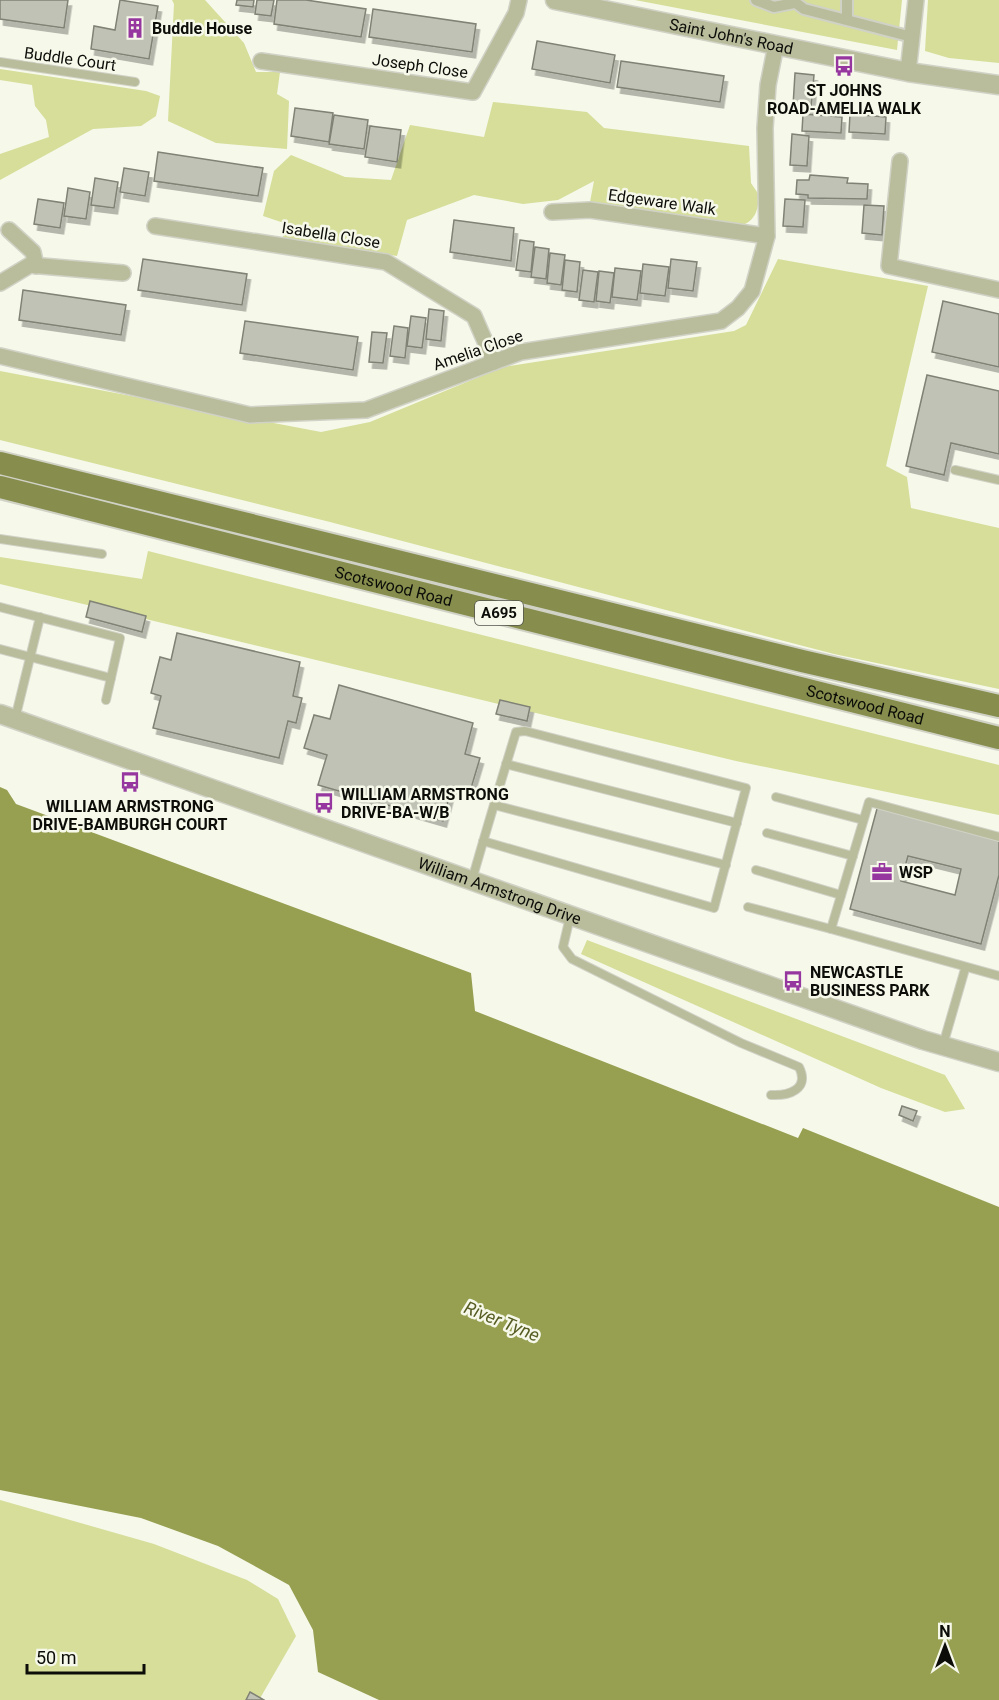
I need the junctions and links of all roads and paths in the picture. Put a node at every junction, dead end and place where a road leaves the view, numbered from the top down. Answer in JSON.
{"nodes":[{"id":1,"x":519,"y":0,"type":"edge"},
{"id":2,"x":555,"y":0,"type":"edge"},
{"id":3,"x":756,"y":0,"type":"edge"},
{"id":4,"x":847,"y":0,"type":"edge"},
{"id":5,"x":916,"y":0,"type":"edge"},
{"id":6,"x":793,"y":2,"type":"edge"},
{"id":7,"x":847,"y":19,"type":"junction"},
{"id":8,"x":912,"y":37,"type":"junction"},
{"id":9,"x":776,"y":45,"type":"junction"},
{"id":10,"x":261,"y":61,"type":"dead end"},
{"id":11,"x":0,"y":62,"type":"edge"},
{"id":12,"x":908,"y":72,"type":"junction"},
{"id":13,"x":135,"y":82,"type":"dead end"},
{"id":14,"x":999,"y":85,"type":"edge"},
{"id":15,"x":900,"y":161,"type":"dead end"},
{"id":16,"x":552,"y":212,"type":"dead end"},
{"id":17,"x":155,"y":226,"type":"dead end"},
{"id":18,"x":9,"y":230,"type":"dead end"},
{"id":19,"x":767,"y":236,"type":"junction"},
{"id":20,"x":36,"y":266,"type":"junction"},
{"id":21,"x":123,"y":273,"type":"dead end"},
{"id":22,"x":0,"y":283,"type":"edge"},
{"id":23,"x":999,"y":290,"type":"edge"},
{"id":24,"x":0,"y":356,"type":"edge"},
{"id":25,"x":495,"y":362,"type":"junction"},
{"id":26,"x":0,"y":463,"type":"edge"},
{"id":27,"x":955,"y":470,"type":"dead end"},
{"id":28,"x":999,"y":480,"type":"edge"},
{"id":29,"x":0,"y":487,"type":"edge"},
{"id":30,"x":0,"y":538,"type":"edge"},
{"id":31,"x":102,"y":554,"type":"dead end"},
{"id":32,"x":0,"y":607,"type":"edge"},
{"id":33,"x":40,"y":617,"type":"junction"},
{"id":34,"x":0,"y":649,"type":"edge"},
{"id":35,"x":30,"y":658,"type":"junction"},
{"id":36,"x":111,"y":678,"type":"junction"},
{"id":37,"x":106,"y":700,"type":"dead end"},
{"id":38,"x":999,"y":706,"type":"edge"},
{"id":39,"x":7,"y":717,"type":"edge"},
{"id":40,"x":999,"y":738,"type":"edge"},
{"id":41,"x":506,"y":764,"type":"junction"},
{"id":42,"x":776,"y":797,"type":"dead end"},
{"id":43,"x":494,"y":805,"type":"junction"},
{"id":44,"x":863,"y":820,"type":"junction"},
{"id":45,"x":737,"y":824,"type":"junction"},
{"id":46,"x":767,"y":833,"type":"dead end"},
{"id":47,"x":999,"y":837,"type":"edge"},
{"id":48,"x":483,"y":841,"type":"junction"},
{"id":49,"x":853,"y":856,"type":"junction"},
{"id":50,"x":726,"y":865,"type":"junction"},
{"id":51,"x":756,"y":870,"type":"dead end"},
{"id":52,"x":472,"y":880,"type":"junction"},
{"id":53,"x":841,"y":895,"type":"junction"},
{"id":54,"x":748,"y":907,"type":"dead end"},
{"id":55,"x":570,"y":917,"type":"junction"},
{"id":56,"x":831,"y":929,"type":"junction"},
{"id":57,"x":965,"y":969,"type":"junction"},
{"id":58,"x":999,"y":976,"type":"edge"},
{"id":59,"x":942,"y":1046,"type":"junction"},
{"id":60,"x":999,"y":1062,"type":"edge"},
{"id":61,"x":771,"y":1095,"type":"dead end"}],
"edges":[{"from":1,"to":10,"type":"street","name":"Joseph Close"},
{"from":2,"to":9,"type":"street","name":"Saint John's Road"},
{"from":3,"to":6,"type":"street"},
{"from":4,"to":7,"type":"street"},
{"from":5,"to":8,"type":"street"},
{"from":6,"to":7,"type":"street"},
{"from":7,"to":8,"type":"street"},
{"from":8,"to":12,"type":"street"},
{"from":9,"to":12,"type":"street","name":"Saint John's Road"},
{"from":9,"to":19,"type":"street","name":"Amelia Close"},
{"from":11,"to":13,"type":"lane","name":"Buddle Court"},
{"from":12,"to":14,"type":"street","name":"Saint John's Road"},
{"from":15,"to":23,"type":"street"},
{"from":16,"to":19,"type":"street","name":"Edgeware Walk"},
{"from":17,"to":25,"type":"street","name":"Isabella Close"},
{"from":18,"to":20,"type":"street"},
{"from":19,"to":25,"type":"street","name":"Amelia Close"},
{"from":20,"to":21,"type":"street"},
{"from":20,"to":22,"type":"street"},
{"from":24,"to":25,"type":"street","name":"Amelia Close"},
{"from":26,"to":38,"type":"main road","name":"Scotswood Road","number":"A695"},
{"from":27,"to":28,"type":"lane"},
{"from":29,"to":40,"type":"main road","name":"Scotswood Road","number":"A695"},
{"from":30,"to":31,"type":"lane"},
{"from":32,"to":33,"type":"lane"},
{"from":33,"to":35,"type":"lane"},
{"from":33,"to":36,"type":"lane"},
{"from":34,"to":35,"type":"lane"},
{"from":35,"to":36,"type":"lane"},
{"from":35,"to":39,"type":"lane"},
{"from":36,"to":37,"type":"lane"},
{"from":39,"to":52,"type":"street","name":"William Armstrong Drive"},
{"from":41,"to":43,"type":"lane"},
{"from":41,"to":45,"type":"lane"},
{"from":41,"to":45,"type":"lane"},
{"from":42,"to":44,"type":"lane"},
{"from":43,"to":48,"type":"lane"},
{"from":43,"to":50,"type":"lane"},
{"from":44,"to":47,"type":"lane"},
{"from":44,"to":49,"type":"lane"},
{"from":45,"to":50,"type":"lane"},
{"from":46,"to":49,"type":"lane"},
{"from":48,"to":50,"type":"lane"},
{"from":48,"to":52,"type":"lane"},
{"from":49,"to":53,"type":"lane"},
{"from":51,"to":53,"type":"lane"},
{"from":52,"to":55,"type":"street","name":"William Armstrong Drive"},
{"from":53,"to":56,"type":"lane"},
{"from":54,"to":56,"type":"lane"},
{"from":55,"to":59,"type":"street","name":"William Armstrong Drive"},
{"from":55,"to":61,"type":"lane"},
{"from":56,"to":57,"type":"lane"},
{"from":57,"to":58,"type":"lane"},
{"from":57,"to":59,"type":"lane"},
{"from":59,"to":60,"type":"street","name":"William Armstrong Drive"}]}
